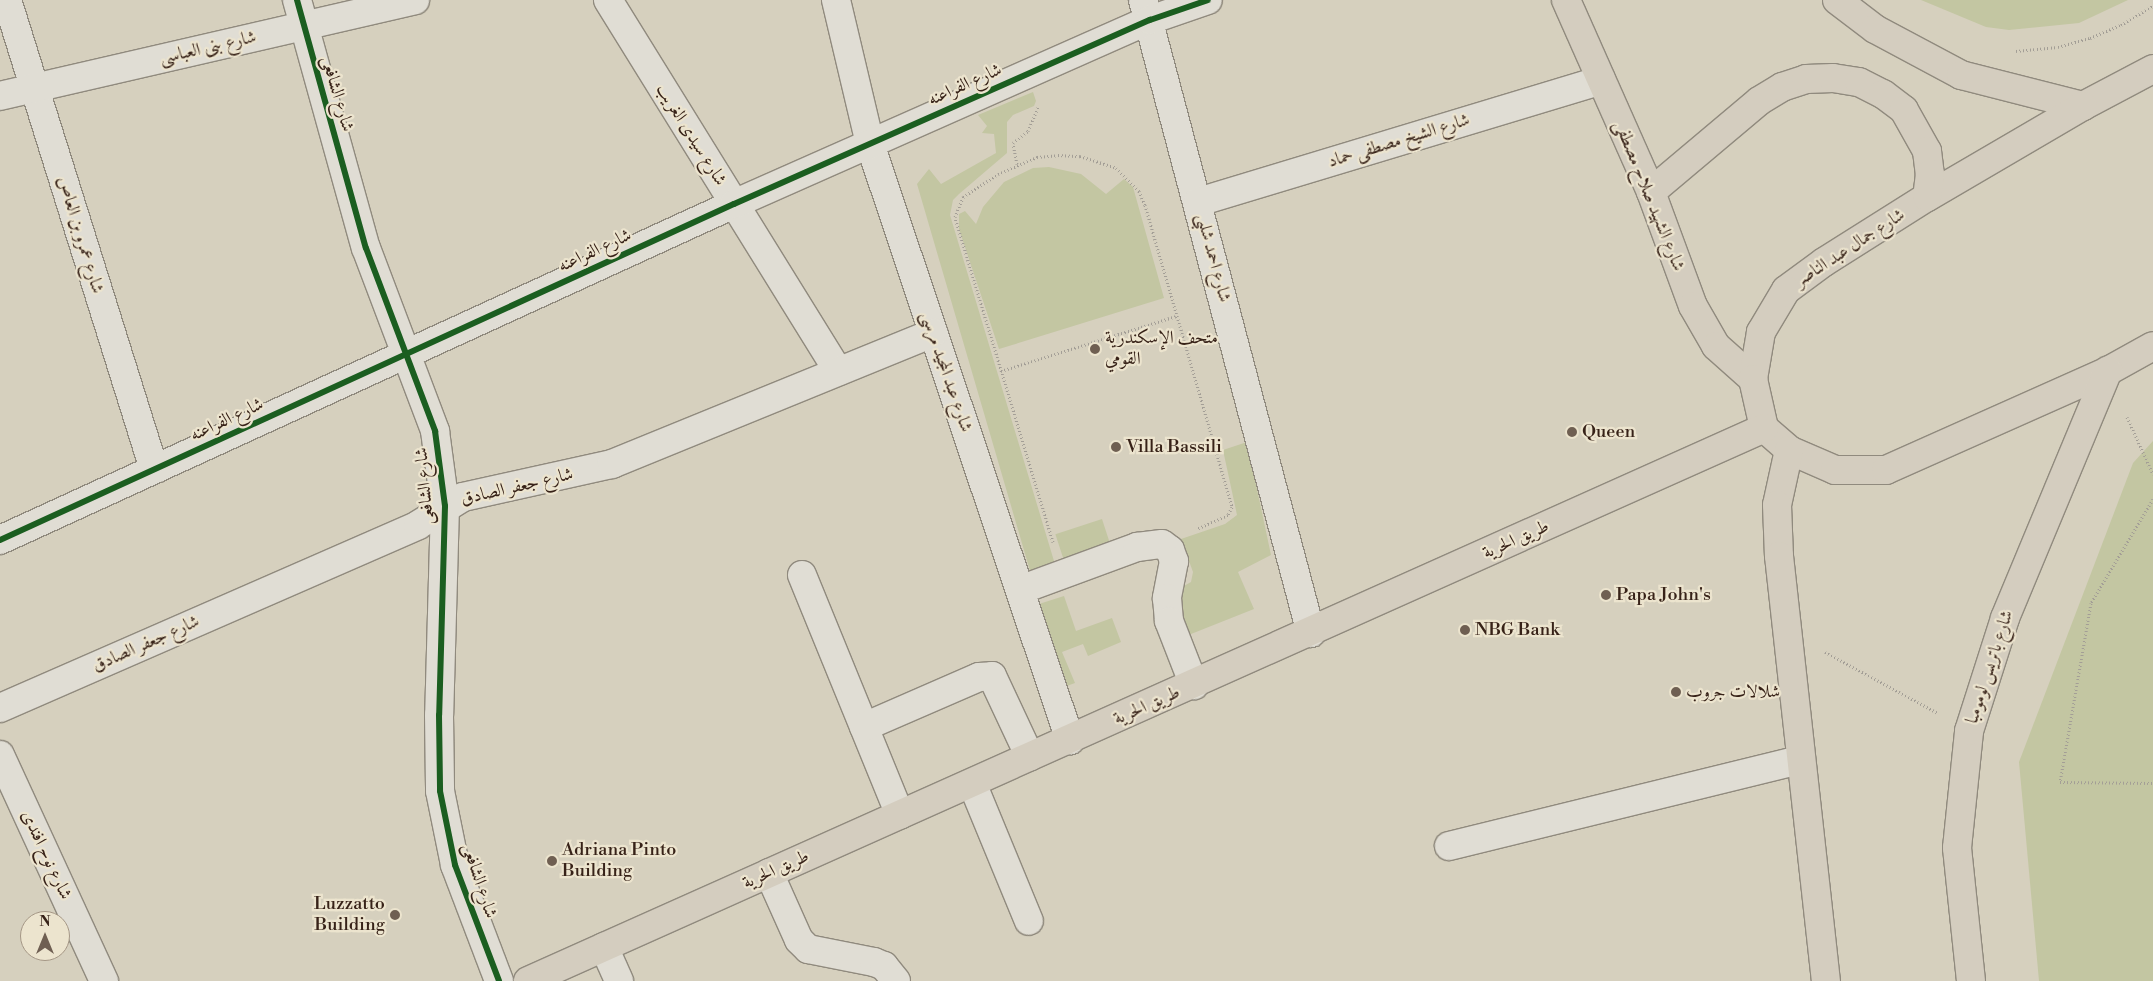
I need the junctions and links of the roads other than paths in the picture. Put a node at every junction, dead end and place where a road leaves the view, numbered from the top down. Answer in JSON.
{"nodes":[{"id":1,"x":7,"y":0,"type":"edge"},
{"id":2,"x":296,"y":0,"type":"edge"},
{"id":3,"x":415,"y":0,"type":"edge"},
{"id":4,"x":608,"y":0,"type":"edge"},
{"id":5,"x":836,"y":0,"type":"edge"},
{"id":6,"x":1208,"y":0,"type":"edge"},
{"id":7,"x":1566,"y":0,"type":"edge"},
{"id":8,"x":1837,"y":0,"type":"edge"},
{"id":9,"x":1147,"y":10,"type":"edge"},
{"id":10,"x":302,"y":26,"type":"junction"},
{"id":11,"x":2153,"y":69,"type":"edge"},
{"id":12,"x":1601,"y":80,"type":"junction"},
{"id":13,"x":34,"y":88,"type":"junction"},
{"id":14,"x":0,"y":96,"type":"edge"},
{"id":15,"x":2083,"y":106,"type":"junction"},
{"id":16,"x":870,"y":144,"type":"junction"},
{"id":17,"x":1650,"y":192,"type":"junction"},
{"id":18,"x":1927,"y":197,"type":"junction"},
{"id":19,"x":1198,"y":202,"type":"junction"},
{"id":20,"x":734,"y":204,"type":"junction"},
{"id":21,"x":933,"y":333,"type":"junction"},
{"id":22,"x":2153,"y":346,"type":"edge"},
{"id":23,"x":408,"y":354,"type":"junction"},
{"id":24,"x":838,"y":371,"type":"junction"},
{"id":25,"x":2108,"y":371,"type":"junction"},
{"id":26,"x":1753,"y":379,"type":"junction"},
{"id":27,"x":1764,"y":428,"type":"junction"},
{"id":28,"x":1788,"y":450,"type":"junction"},
{"id":29,"x":154,"y":470,"type":"junction"},
{"id":30,"x":446,"y":506,"type":"junction"},
{"id":31,"x":0,"y":540,"type":"edge"},
{"id":32,"x":802,"y":575,"type":"dead end"},
{"id":33,"x":1020,"y":590,"type":"junction"},
{"id":34,"x":1311,"y":633,"type":"junction"},
{"id":35,"x":1194,"y":684,"type":"junction"},
{"id":36,"x":0,"y":708,"type":"edge"},
{"id":37,"x":864,"y":727,"type":"junction"},
{"id":38,"x":1070,"y":740,"type":"junction"},
{"id":39,"x":0,"y":755,"type":"edge"},
{"id":40,"x":1030,"y":758,"type":"junction"},
{"id":41,"x":1800,"y":760,"type":"junction"},
{"id":42,"x":972,"y":783,"type":"junction"},
{"id":43,"x":900,"y":815,"type":"junction"},
{"id":44,"x":1449,"y":846,"type":"dead end"},
{"id":45,"x":769,"y":873,"type":"junction"},
{"id":46,"x":1029,"y":921,"type":"dead end"},
{"id":47,"x":604,"y":947,"type":"junction"},
{"id":48,"x":104,"y":981,"type":"edge"},
{"id":49,"x":500,"y":981,"type":"edge"},
{"id":50,"x":528,"y":981,"type":"edge"},
{"id":51,"x":619,"y":981,"type":"edge"},
{"id":52,"x":896,"y":981,"type":"edge"},
{"id":53,"x":1826,"y":981,"type":"edge"},
{"id":54,"x":1971,"y":981,"type":"edge"}],
"edges":[{"from":1,"to":13,"type":"street","name":"شارع عمرو بن العاص"},
{"from":2,"to":10,"type":"street","name":"شارع الشافعى"},
{"from":3,"to":10,"type":"street","name":"شارع بنى العباسى"},
{"from":4,"to":20,"type":"street","name":"شارع سيدى الغريب"},
{"from":5,"to":16,"type":"street","name":"شارع عبد المجيد مرسى"},
{"from":6,"to":9,"type":"street","name":"شارع الفراعنه"},
{"from":7,"to":12,"type":"main road","name":"شارع الشهيد صلاح مصطفى"},
{"from":8,"to":15,"type":"main road"},
{"from":9,"to":16,"type":"street","name":"شارع الفراعنه"},
{"from":9,"to":19,"type":"street","name":"شارع احمد شلبى"},
{"from":10,"to":13,"type":"street","name":"شارع بنى العباسى"},
{"from":10,"to":23,"type":"street","name":"شارع الشافعى"},
{"from":11,"to":15,"type":"main road","name":"شارع جمال عبد الناصر"},
{"from":12,"to":17,"type":"main road","name":"شارع الشهيد صلاح مصطفى"},
{"from":12,"to":19,"type":"street","name":"شارع الشيخ مصطفى حماد"},
{"from":13,"to":14,"type":"street","name":"شارع بنى العباسى"},
{"from":13,"to":29,"type":"street","name":"شارع عمرو بن العاص"},
{"from":15,"to":18,"type":"main road","name":"شارع جمال عبد الناصر"},
{"from":16,"to":20,"type":"street","name":"شارع الفراعنه"},
{"from":16,"to":21,"type":"street","name":"شارع عبد المجيد مرسى"},
{"from":17,"to":18,"type":"main road"},
{"from":17,"to":26,"type":"main road","name":"شارع الشهيد صلاح مصطفى"},
{"from":18,"to":26,"type":"main road","name":"شارع جمال عبد الناصر"},
{"from":19,"to":34,"type":"street","name":"شارع احمد شلبى"},
{"from":20,"to":23,"type":"street","name":"شارع الفراعنه"},
{"from":20,"to":24,"type":"street","name":"شارع سيدى الغريب"},
{"from":21,"to":24,"type":"street","name":"شارع جعفر الصادق"},
{"from":21,"to":33,"type":"street","name":"شارع عبد المجيد مرسى"},
{"from":22,"to":25,"type":"main road"},
{"from":23,"to":29,"type":"street","name":"شارع الفراعنه"},
{"from":23,"to":30,"type":"street","name":"شارع الشافعى"},
{"from":24,"to":30,"type":"street","name":"شارع جعفر الصادق"},
{"from":25,"to":28,"type":"main road"},
{"from":25,"to":54,"type":"main road","name":"شارع باتريس لومومبا"},
{"from":26,"to":27,"type":"main road","name":"شارع جمال عبد الناصر"},
{"from":27,"to":28,"type":"main road"},
{"from":27,"to":34,"type":"main road","name":"طريق الحرية"},
{"from":28,"to":41,"type":"main road"},
{"from":29,"to":31,"type":"street","name":"شارع الفراعنه"},
{"from":30,"to":36,"type":"street","name":"شارع جعفر الصادق"},
{"from":30,"to":49,"type":"street","name":"شارع الشافعى"},
{"from":32,"to":37,"type":"street"},
{"from":33,"to":35,"type":"street"},
{"from":33,"to":38,"type":"street","name":"شارع عبد المجيد مرسى"},
{"from":34,"to":35,"type":"main road","name":"طريق الحرية"},
{"from":35,"to":38,"type":"main road","name":"طريق الحرية"},
{"from":37,"to":40,"type":"street"},
{"from":37,"to":43,"type":"street"},
{"from":38,"to":40,"type":"main road","name":"طريق الحرية"},
{"from":39,"to":48,"type":"street","name":"شارع نوح افندى"},
{"from":40,"to":42,"type":"main road","name":"طريق الحرية"},
{"from":41,"to":44,"type":"street"},
{"from":41,"to":53,"type":"main road"},
{"from":42,"to":43,"type":"main road","name":"طريق الحرية"},
{"from":42,"to":46,"type":"street"},
{"from":43,"to":45,"type":"main road","name":"طريق الحرية"},
{"from":45,"to":47,"type":"main road","name":"طريق الحرية"},
{"from":45,"to":52,"type":"street"},
{"from":47,"to":50,"type":"main road","name":"طريق الحرية"},
{"from":47,"to":51,"type":"street"}]}
